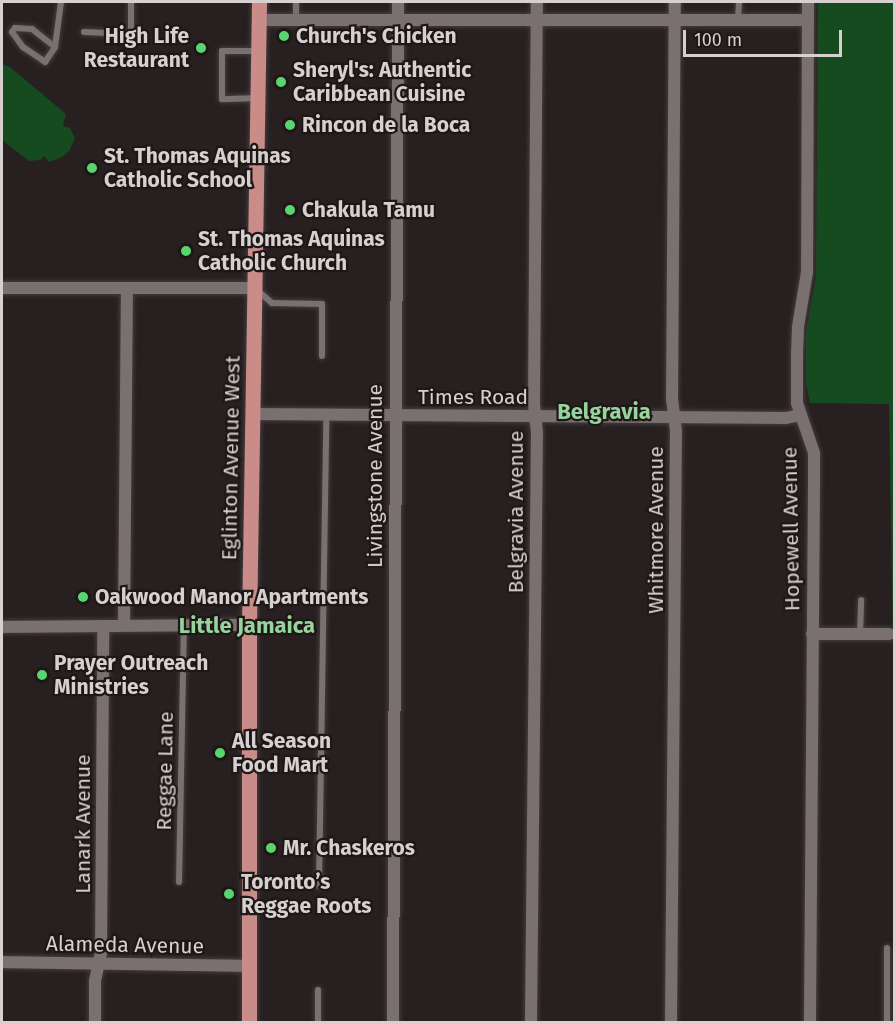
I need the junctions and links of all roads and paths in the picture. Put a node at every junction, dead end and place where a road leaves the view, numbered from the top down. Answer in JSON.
{"nodes":[{"id":1,"x":61,"y":2,"type":"edge"},
{"id":2,"x":131,"y":2,"type":"edge"},
{"id":3,"x":259,"y":2,"type":"edge"},
{"id":4,"x":296,"y":2,"type":"edge"},
{"id":5,"x":398,"y":2,"type":"edge"},
{"id":6,"x":537,"y":2,"type":"edge"},
{"id":7,"x":675,"y":2,"type":"edge"},
{"id":8,"x":739,"y":2,"type":"edge"},
{"id":9,"x":808,"y":2,"type":"edge"},
{"id":10,"x":398,"y":19,"type":"junction"},
{"id":11,"x":259,"y":20,"type":"junction"},
{"id":12,"x":296,"y":20,"type":"junction"},
{"id":13,"x":537,"y":20,"type":"junction"},
{"id":14,"x":808,"y":20,"type":"junction"},
{"id":15,"x":675,"y":21,"type":"junction"},
{"id":16,"x":738,"y":21,"type":"junction"},
{"id":17,"x":84,"y":32,"type":"dead end"},
{"id":18,"x":55,"y":47,"type":"junction"},
{"id":19,"x":259,"y":51,"type":"junction"},
{"id":20,"x":258,"y":98,"type":"junction"},
{"id":21,"x":2,"y":288,"type":"edge"},
{"id":22,"x":255,"y":288,"type":"junction"},
{"id":23,"x":127,"y":290,"type":"junction"},
{"id":24,"x":322,"y":356,"type":"dead end"},
{"id":25,"x":254,"y":414,"type":"junction"},
{"id":26,"x":326,"y":415,"type":"junction"},
{"id":27,"x":800,"y":415,"type":"junction"},
{"id":28,"x":394,"y":416,"type":"junction"},
{"id":29,"x":536,"y":416,"type":"junction"},
{"id":30,"x":674,"y":417,"type":"junction"},
{"id":31,"x":861,"y":600,"type":"dead end"},
{"id":32,"x":184,"y":624,"type":"junction"},
{"id":33,"x":124,"y":625,"type":"junction"},
{"id":34,"x":103,"y":626,"type":"junction"},
{"id":35,"x":249,"y":626,"type":"junction"},
{"id":36,"x":2,"y":627,"type":"edge"},
{"id":37,"x":812,"y":634,"type":"junction"},
{"id":38,"x":860,"y":634,"type":"junction"},
{"id":39,"x":889,"y":634,"type":"dead end"},
{"id":40,"x":179,"y":882,"type":"dead end"},
{"id":41,"x":319,"y":886,"type":"dead end"},
{"id":42,"x":887,"y":948,"type":"dead end"},
{"id":43,"x":2,"y":962,"type":"edge"},
{"id":44,"x":98,"y":963,"type":"junction"},
{"id":45,"x":249,"y":966,"type":"junction"},
{"id":46,"x":318,"y":990,"type":"dead end"},
{"id":47,"x":95,"y":1023,"type":"edge"},
{"id":48,"x":249,"y":1023,"type":"edge"},
{"id":49,"x":318,"y":1023,"type":"edge"},
{"id":50,"x":393,"y":1023,"type":"edge"},
{"id":51,"x":531,"y":1023,"type":"edge"},
{"id":52,"x":671,"y":1023,"type":"edge"},
{"id":53,"x":810,"y":1023,"type":"edge"},
{"id":54,"x":887,"y":1023,"type":"edge"}],
"edges":[{"from":1,"to":18,"type":"lane"},
{"from":2,"to":17,"type":"lane"},
{"from":3,"to":11,"type":"main road","name":"Eglinton Avenue West"},
{"from":4,"to":12,"type":"lane"},
{"from":5,"to":10,"type":"street","name":"Livingstone Avenue"},
{"from":6,"to":13,"type":"street","name":"Belgravia Avenue"},
{"from":7,"to":15,"type":"street","name":"Whitmore Avenue"},
{"from":8,"to":16,"type":"lane"},
{"from":9,"to":14,"type":"street","name":"Hopewell Avenue"},
{"from":10,"to":12,"type":"street"},
{"from":10,"to":13,"type":"street"},
{"from":10,"to":28,"type":"street","name":"Livingstone Avenue"},
{"from":11,"to":12,"type":"street"},
{"from":11,"to":19,"type":"main road","name":"Eglinton Avenue West"},
{"from":13,"to":15,"type":"street"},
{"from":13,"to":29,"type":"street","name":"Belgravia Avenue"},
{"from":14,"to":16,"type":"street"},
{"from":14,"to":27,"type":"street","name":"Hopewell Avenue"},
{"from":15,"to":16,"type":"street"},
{"from":15,"to":30,"type":"street","name":"Whitmore Avenue"},
{"from":18,"to":18,"type":"lane"},
{"from":19,"to":20,"type":"main road","name":"Eglinton Avenue West"},
{"from":19,"to":20,"type":"lane"},
{"from":20,"to":22,"type":"main road","name":"Eglinton Avenue West"},
{"from":21,"to":23,"type":"street"},
{"from":22,"to":23,"type":"street"},
{"from":22,"to":24,"type":"lane"},
{"from":22,"to":25,"type":"main road","name":"Eglinton Avenue West"},
{"from":23,"to":33,"type":"street"},
{"from":25,"to":26,"type":"street","name":"Times Road"},
{"from":25,"to":35,"type":"main road","name":"Eglinton Avenue West"},
{"from":26,"to":28,"type":"street","name":"Times Road"},
{"from":26,"to":41,"type":"lane"},
{"from":27,"to":30,"type":"street","name":"Times Road"},
{"from":27,"to":37,"type":"street","name":"Hopewell Avenue"},
{"from":28,"to":29,"type":"street","name":"Times Road"},
{"from":28,"to":50,"type":"street","name":"Livingstone Avenue"},
{"from":29,"to":30,"type":"street","name":"Times Road"},
{"from":29,"to":51,"type":"street","name":"Belgravia Avenue"},
{"from":30,"to":52,"type":"street","name":"Whitmore Avenue"},
{"from":31,"to":38,"type":"lane"},
{"from":32,"to":33,"type":"street"},
{"from":32,"to":35,"type":"street"},
{"from":32,"to":40,"type":"lane","name":"Reggae Lane"},
{"from":33,"to":34,"type":"street"},
{"from":34,"to":36,"type":"street"},
{"from":34,"to":44,"type":"street","name":"Lanark Avenue"},
{"from":35,"to":45,"type":"main road","name":"Eglinton Avenue West"},
{"from":37,"to":38,"type":"street"},
{"from":37,"to":53,"type":"street","name":"Hopewell Avenue"},
{"from":38,"to":39,"type":"street"},
{"from":42,"to":54,"type":"lane"},
{"from":43,"to":44,"type":"street","name":"Alameda Avenue"},
{"from":44,"to":45,"type":"street","name":"Alameda Avenue"},
{"from":44,"to":47,"type":"street","name":"Lanark Avenue"},
{"from":45,"to":48,"type":"main road","name":"Eglinton Avenue West"},
{"from":46,"to":49,"type":"lane"}]}
